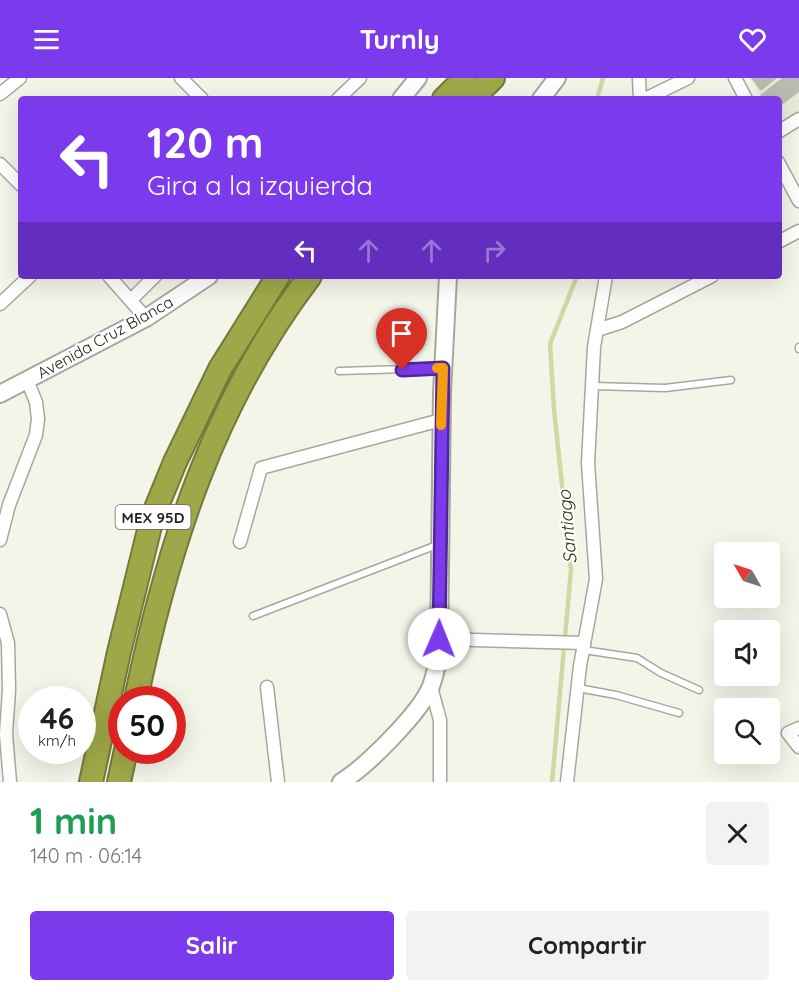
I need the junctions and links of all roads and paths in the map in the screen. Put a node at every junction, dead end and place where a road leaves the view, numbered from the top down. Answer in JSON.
{"nodes":[{"id":1,"x":20,"y":78,"type":"edge"},
{"id":2,"x":181,"y":78,"type":"edge"},
{"id":3,"x":360,"y":78,"type":"edge"},
{"id":4,"x":418,"y":78,"type":"edge"},
{"id":5,"x":465,"y":78,"type":"edge"},
{"id":6,"x":493,"y":78,"type":"edge"},
{"id":7,"x":557,"y":78,"type":"edge"},
{"id":8,"x":639,"y":78,"type":"edge"},
{"id":9,"x":688,"y":78,"type":"edge"},
{"id":10,"x":735,"y":78,"type":"edge"},
{"id":11,"x":0,"y":94,"type":"edge"},
{"id":12,"x":199,"y":96,"type":"edge"},
{"id":13,"x":341,"y":96,"type":"edge"},
{"id":14,"x":403,"y":96,"type":"edge"},
{"id":15,"x":447,"y":96,"type":"edge"},
{"id":16,"x":475,"y":96,"type":"edge"},
{"id":17,"x":543,"y":96,"type":"edge"},
{"id":18,"x":640,"y":96,"type":"edge"},
{"id":19,"x":651,"y":96,"type":"edge"},
{"id":20,"x":744,"y":96,"type":"edge"},
{"id":21,"x":799,"y":119,"type":"edge"},
{"id":22,"x":782,"y":130,"type":"edge"},
{"id":23,"x":0,"y":164,"type":"edge"},
{"id":24,"x":782,"y":169,"type":"edge"},
{"id":25,"x":18,"y":182,"type":"edge"},
{"id":26,"x":799,"y":201,"type":"edge"},
{"id":27,"x":799,"y":231,"type":"edge"},
{"id":28,"x":782,"y":240,"type":"edge"},
{"id":29,"x":27,"y":279,"type":"edge"},
{"id":30,"x":112,"y":279,"type":"edge"},
{"id":31,"x":152,"y":279,"type":"edge"},
{"id":32,"x":204,"y":279,"type":"edge"},
{"id":33,"x":276,"y":279,"type":"edge"},
{"id":34,"x":308,"y":279,"type":"edge"},
{"id":35,"x":448,"y":279,"type":"edge"},
{"id":36,"x":606,"y":279,"type":"edge"},
{"id":37,"x":706,"y":279,"type":"edge"},
{"id":38,"x":131,"y":300,"type":"junction"},
{"id":39,"x":0,"y":304,"type":"edge"},
{"id":40,"x":146,"y":318,"type":"junction"},
{"id":41,"x":597,"y":330,"type":"junction"},
{"id":42,"x":443,"y":368,"type":"junction"},
{"id":43,"x":339,"y":372,"type":"dead end"},
{"id":44,"x":27,"y":380,"type":"junction"},
{"id":45,"x":731,"y":380,"type":"dead end"},
{"id":46,"x":592,"y":386,"type":"junction"},
{"id":47,"x":0,"y":394,"type":"edge"},
{"id":48,"x":441,"y":420,"type":"junction"},
{"id":49,"x":0,"y":540,"type":"edge"},
{"id":50,"x":240,"y":542,"type":"dead end"},
{"id":51,"x":440,"y":544,"type":"junction"},
{"id":52,"x":0,"y":614,"type":"edge"},
{"id":53,"x":253,"y":616,"type":"dead end"},
{"id":54,"x":582,"y":645,"type":"junction"},
{"id":55,"x":439,"y":646,"type":"junction"},
{"id":56,"x":139,"y":686,"type":"edge"},
{"id":57,"x":267,"y":687,"type":"dead end"},
{"id":58,"x":431,"y":687,"type":"junction"},
{"id":59,"x":578,"y":687,"type":"junction"},
{"id":60,"x":699,"y":690,"type":"dead end"},
{"id":61,"x":4,"y":691,"type":"edge"},
{"id":62,"x":679,"y":713,"type":"dead end"},
{"id":63,"x":799,"y":728,"type":"edge"},
{"id":64,"x":799,"y":747,"type":"edge"},
{"id":65,"x":123,"y":764,"type":"edge"},
{"id":66,"x":10,"y":782,"type":"edge"},
{"id":67,"x":92,"y":782,"type":"edge"},
{"id":68,"x":119,"y":782,"type":"edge"},
{"id":69,"x":278,"y":782,"type":"edge"},
{"id":70,"x":341,"y":782,"type":"edge"},
{"id":71,"x":440,"y":782,"type":"edge"},
{"id":72,"x":567,"y":782,"type":"edge"}],
"edges":[{"from":1,"to":11,"type":"street"},
{"from":2,"to":12,"type":"street"},
{"from":3,"to":13,"type":"street"},
{"from":4,"to":14,"type":"main road"},
{"from":5,"to":15,"type":"highway"},
{"from":6,"to":16,"type":"highway"},
{"from":7,"to":17,"type":"main road"},
{"from":8,"to":18,"type":"street"},
{"from":9,"to":19,"type":"street"},
{"from":10,"to":20,"type":"street"},
{"from":21,"to":22,"type":"street"},
{"from":23,"to":25,"type":"street"},
{"from":24,"to":26,"type":"street"},
{"from":27,"to":28,"type":"street"},
{"from":29,"to":39,"type":"street"},
{"from":30,"to":38,"type":"street"},
{"from":31,"to":38,"type":"street"},
{"from":32,"to":40,"type":"main road","name":"Avenida Cruz Blanca"},
{"from":33,"to":67,"type":"highway","number":"MEX 95D"},
{"from":34,"to":56,"type":"highway","number":"MEX 95D"},
{"from":35,"to":42,"type":"main road"},
{"from":36,"to":41,"type":"street"},
{"from":37,"to":41,"type":"street"},
{"from":38,"to":40,"type":"street"},
{"from":40,"to":44,"type":"main road","name":"Avenida Cruz Blanca"},
{"from":41,"to":46,"type":"street"},
{"from":42,"to":43,"type":"lane"},
{"from":42,"to":48,"type":"main road"},
{"from":44,"to":47,"type":"main road","name":"Avenida Cruz Blanca"},
{"from":44,"to":49,"type":"street"},
{"from":45,"to":46,"type":"lane"},
{"from":46,"to":54,"type":"street"},
{"from":48,"to":50,"type":"street"},
{"from":48,"to":51,"type":"main road"},
{"from":51,"to":53,"type":"lane"},
{"from":51,"to":55,"type":"main road"},
{"from":52,"to":61,"type":"street"},
{"from":54,"to":55,"type":"street"},
{"from":54,"to":59,"type":"street"},
{"from":54,"to":60,"type":"lane"},
{"from":55,"to":58,"type":"main road"},
{"from":57,"to":69,"type":"street"},
{"from":58,"to":70,"type":"main road"},
{"from":58,"to":71,"type":"street"},
{"from":59,"to":62,"type":"lane"},
{"from":59,"to":72,"type":"street"},
{"from":61,"to":66,"type":"street"},
{"from":63,"to":64,"type":"street"},
{"from":65,"to":68,"type":"highway"}]}
